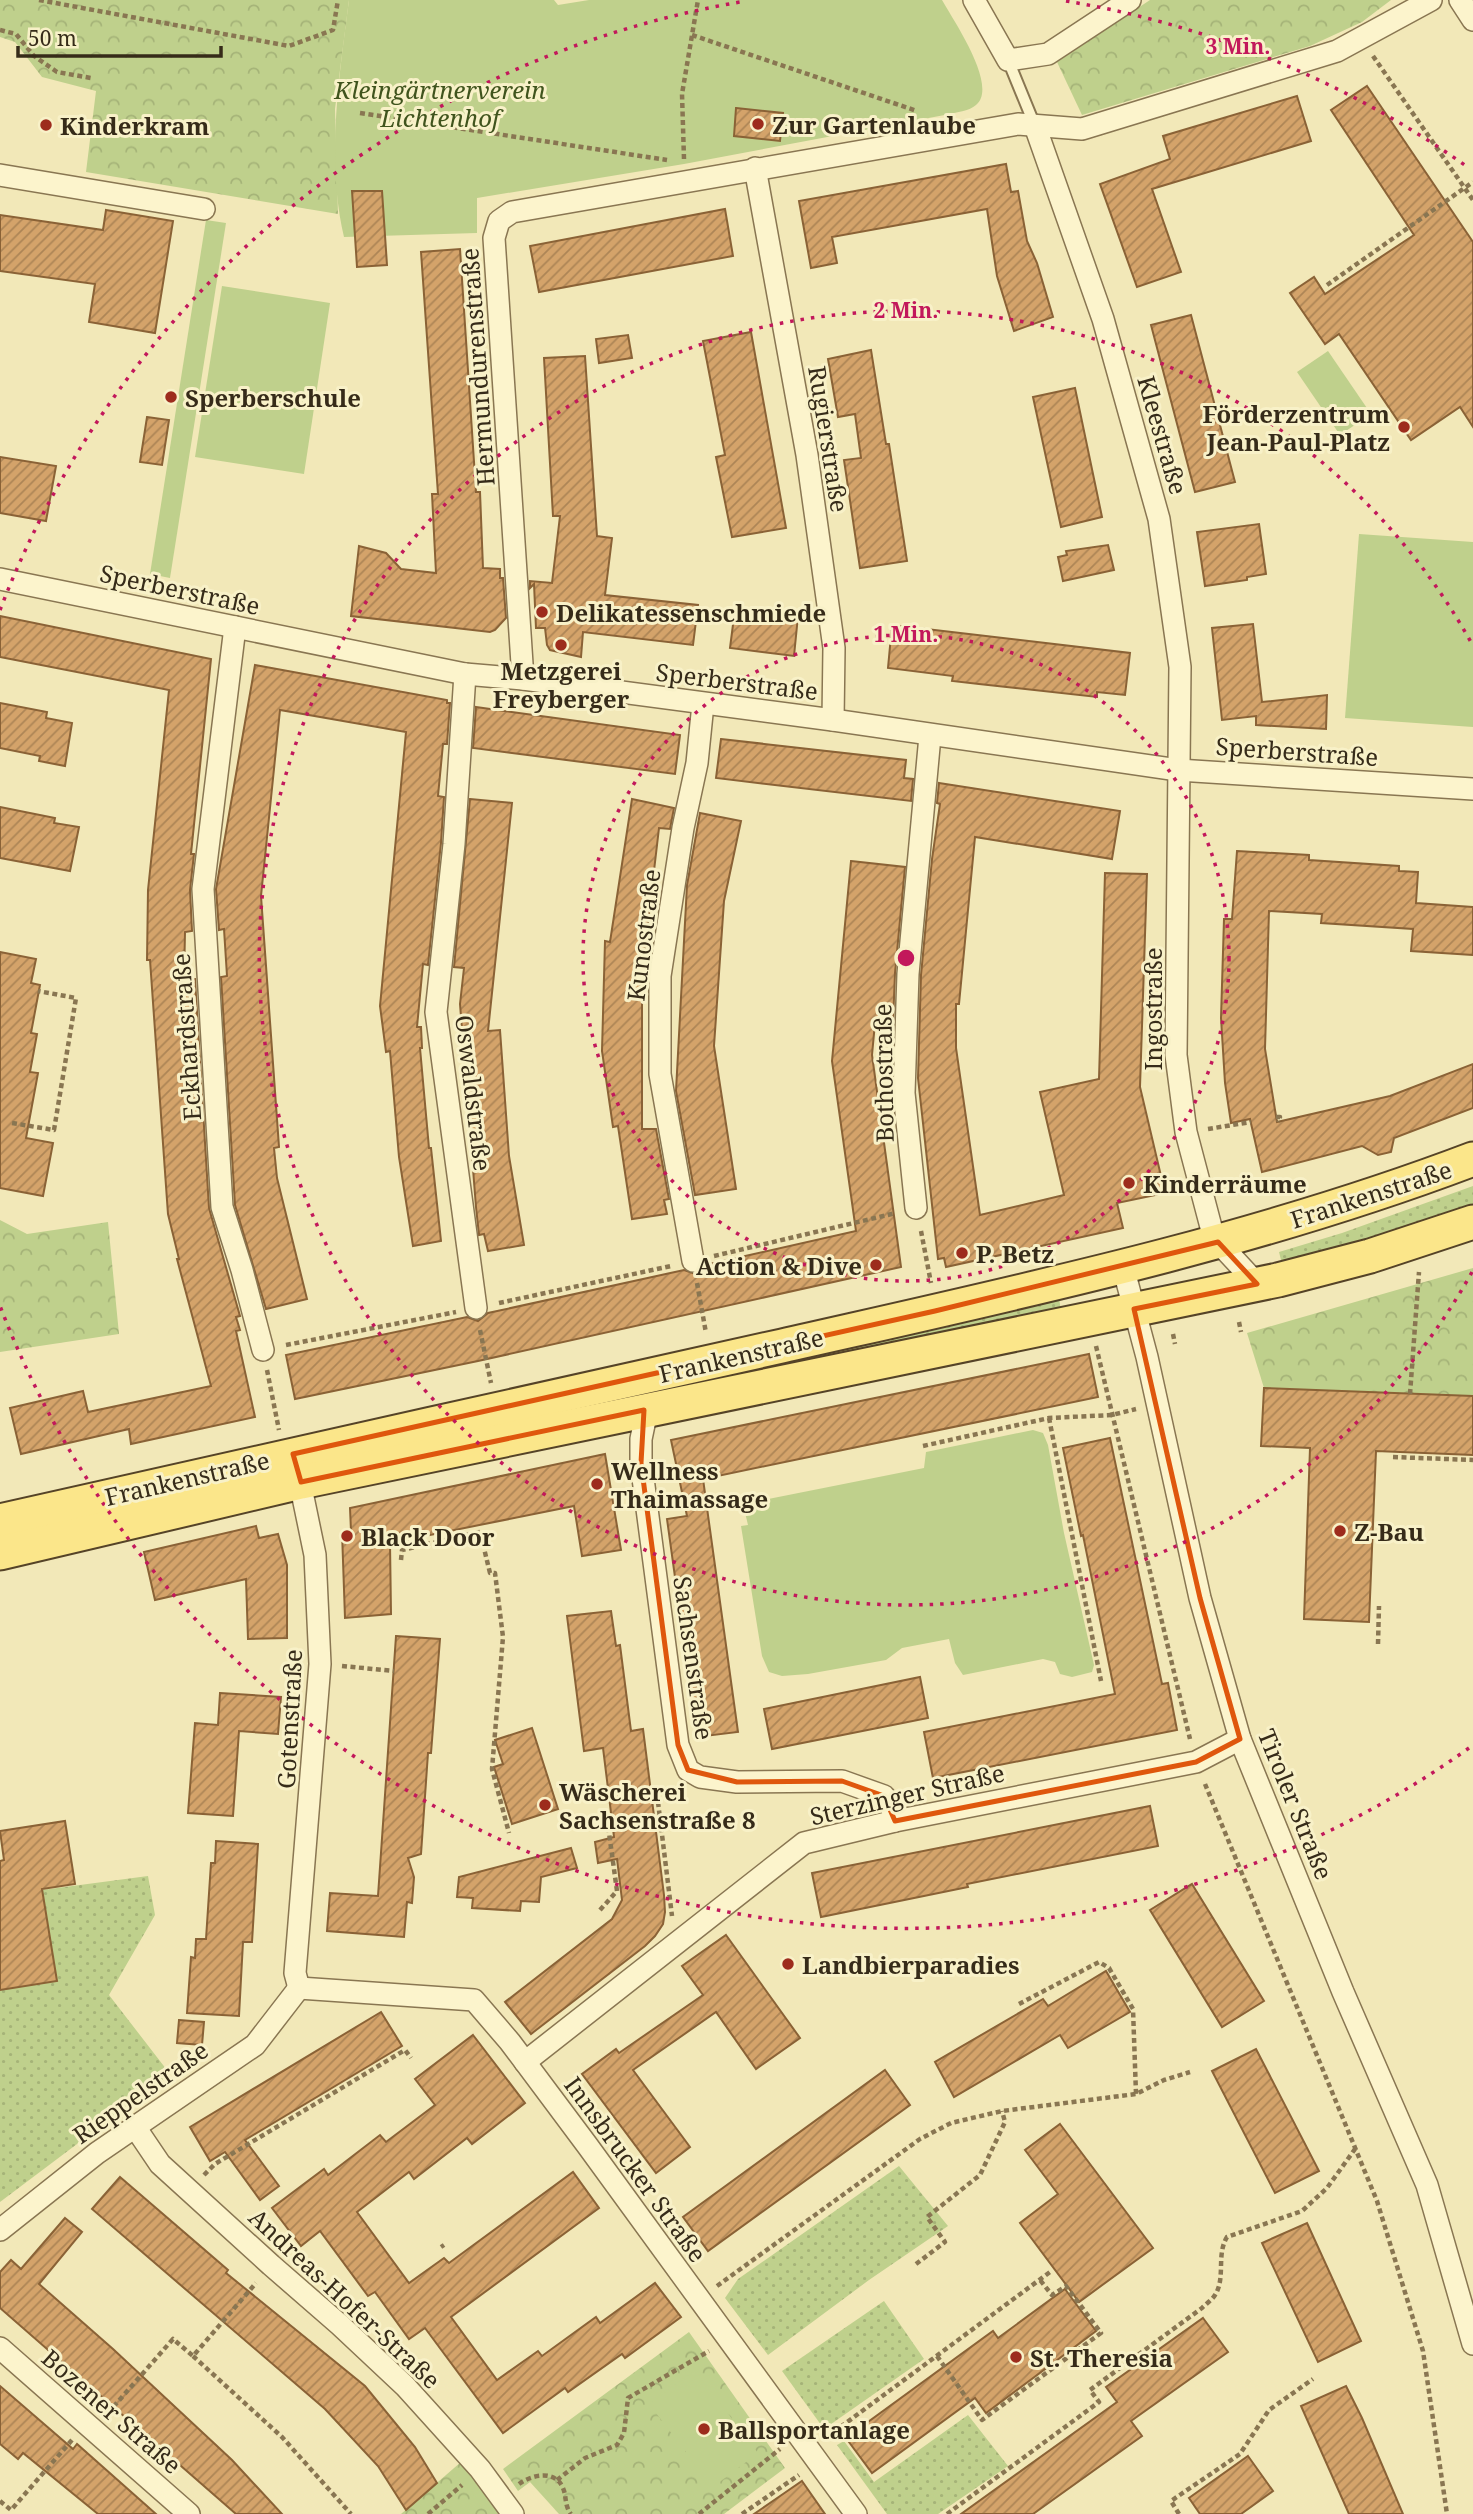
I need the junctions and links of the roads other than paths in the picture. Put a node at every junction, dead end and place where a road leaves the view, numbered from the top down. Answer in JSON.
{"nodes":[{"id":1,"x":974,"y":0,"type":"edge"},
{"id":2,"x":1130,"y":0,"type":"edge"},
{"id":3,"x":1431,"y":0,"type":"edge"},
{"id":4,"x":1460,"y":0,"type":"edge"},
{"id":5,"x":1473,"y":20,"type":"edge"},
{"id":6,"x":1008,"y":60,"type":"junction"},
{"id":7,"x":1035,"y":126,"type":"junction"},
{"id":8,"x":755,"y":168,"type":"junction"},
{"id":9,"x":0,"y":175,"type":"edge"},
{"id":10,"x":204,"y":209,"type":"dead end"},
{"id":11,"x":0,"y":579,"type":"edge"},
{"id":12,"x":235,"y":627,"type":"junction"},
{"id":13,"x":465,"y":674,"type":"junction"},
{"id":14,"x":523,"y":679,"type":"junction"},
{"id":15,"x":703,"y":704,"type":"junction"},
{"id":16,"x":834,"y":720,"type":"junction"},
{"id":17,"x":930,"y":736,"type":"junction"},
{"id":18,"x":1178,"y":770,"type":"junction"},
{"id":19,"x":1473,"y":789,"type":"edge"},
{"id":20,"x":1473,"y":1159,"type":"edge"},
{"id":21,"x":916,"y":1208,"type":"road end"},
{"id":22,"x":1473,"y":1222,"type":"edge"},
{"id":23,"x":1218,"y":1242,"type":"junction"},
{"id":24,"x":693,"y":1261,"type":"road end"},
{"id":25,"x":1123,"y":1267,"type":"junction"},
{"id":26,"x":1257,"y":1284,"type":"junction"},
{"id":27,"x":476,"y":1308,"type":"road end"},
{"id":28,"x":1134,"y":1309,"type":"junction"},
{"id":29,"x":263,"y":1350,"type":"road end"},
{"id":30,"x":648,"y":1410,"type":"junction"},
{"id":31,"x":291,"y":1458,"type":"junction"},
{"id":32,"x":0,"y":1521,"type":"edge"},
{"id":33,"x":0,"y":1553,"type":"edge"},
{"id":34,"x":1240,"y":1739,"type":"junction"},
{"id":35,"x":895,"y":1821,"type":"junction"},
{"id":36,"x":299,"y":1988,"type":"junction"},
{"id":37,"x":525,"y":2062,"type":"junction"},
{"id":38,"x":135,"y":2127,"type":"junction"},
{"id":39,"x":0,"y":2230,"type":"edge"},
{"id":40,"x":1473,"y":2344,"type":"edge"},
{"id":41,"x":0,"y":2348,"type":"edge"},
{"id":42,"x":507,"y":2506,"type":"edge"},
{"id":43,"x":189,"y":2514,"type":"edge"},
{"id":44,"x":856,"y":2514,"type":"edge"}],
"edges":[{"from":1,"to":6,"type":"street"},
{"from":2,"to":6,"type":"street"},
{"from":3,"to":7,"type":"street","name":"Hermundurenstraße"},
{"from":4,"to":5,"type":"street"},
{"from":6,"to":7,"type":"lane"},
{"from":7,"to":8,"type":"street","name":"Hermundurenstraße"},
{"from":7,"to":18,"type":"street","name":"Kleestraße"},
{"from":8,"to":14,"type":"street","name":"Hermundurenstraße"},
{"from":8,"to":16,"type":"street","name":"Rugierstraße"},
{"from":9,"to":10,"type":"street"},
{"from":11,"to":12,"type":"street","name":"Sperberstraße"},
{"from":12,"to":13,"type":"street","name":"Sperberstraße"},
{"from":12,"to":29,"type":"street","name":"Eckhardstraße"},
{"from":13,"to":14,"type":"street","name":"Sperberstraße"},
{"from":13,"to":27,"type":"street","name":"Oswaldstraße"},
{"from":14,"to":15,"type":"street","name":"Sperberstraße"},
{"from":15,"to":16,"type":"street","name":"Sperberstraße"},
{"from":15,"to":24,"type":"street","name":"Kunostraße"},
{"from":16,"to":17,"type":"street","name":"Sperberstraße"},
{"from":17,"to":18,"type":"street","name":"Sperberstraße"},
{"from":17,"to":21,"type":"street","name":"Bothostraße"},
{"from":18,"to":19,"type":"street","name":"Sperberstraße"},
{"from":18,"to":23,"type":"street","name":"Ingostraße"},
{"from":20,"to":23,"type":"main road","name":"Frankenstraße"},
{"from":22,"to":26,"type":"main road","name":"Frankenstraße"},
{"from":23,"to":25,"type":"main road","name":"Frankenstraße"},
{"from":23,"to":26,"type":"street"},
{"from":25,"to":28,"type":"street","name":"Tiroler Straße"},
{"from":25,"to":31,"type":"main road","name":"Frankenstraße"},
{"from":26,"to":28,"type":"main road","name":"Frankenstraße"},
{"from":28,"to":30,"type":"main road","name":"Frankenstraße"},
{"from":28,"to":34,"type":"street","name":"Tiroler Straße"},
{"from":30,"to":31,"type":"main road","name":"Frankenstraße"},
{"from":30,"to":35,"type":"street","name":"Sachsenstraße"},
{"from":31,"to":32,"type":"main road","name":"Frankenstraße"},
{"from":31,"to":33,"type":"main road","name":"Frankenstraße"},
{"from":31,"to":36,"type":"street","name":"Gotenstraße"},
{"from":34,"to":35,"type":"street","name":"Sterzinger Straße"},
{"from":34,"to":40,"type":"street","name":"Tiroler Straße"},
{"from":35,"to":37,"type":"street","name":"Sterzinger Straße"},
{"from":36,"to":37,"type":"street","name":"Innsbrucker Straße"},
{"from":36,"to":38,"type":"street","name":"Rieppelstraße"},
{"from":37,"to":44,"type":"street","name":"Innsbrucker Straße"},
{"from":38,"to":39,"type":"street","name":"Rieppelstraße"},
{"from":38,"to":42,"type":"street","name":"Andreas-Hofer-Straße"},
{"from":41,"to":43,"type":"street","name":"Bozener Straße"}]}
